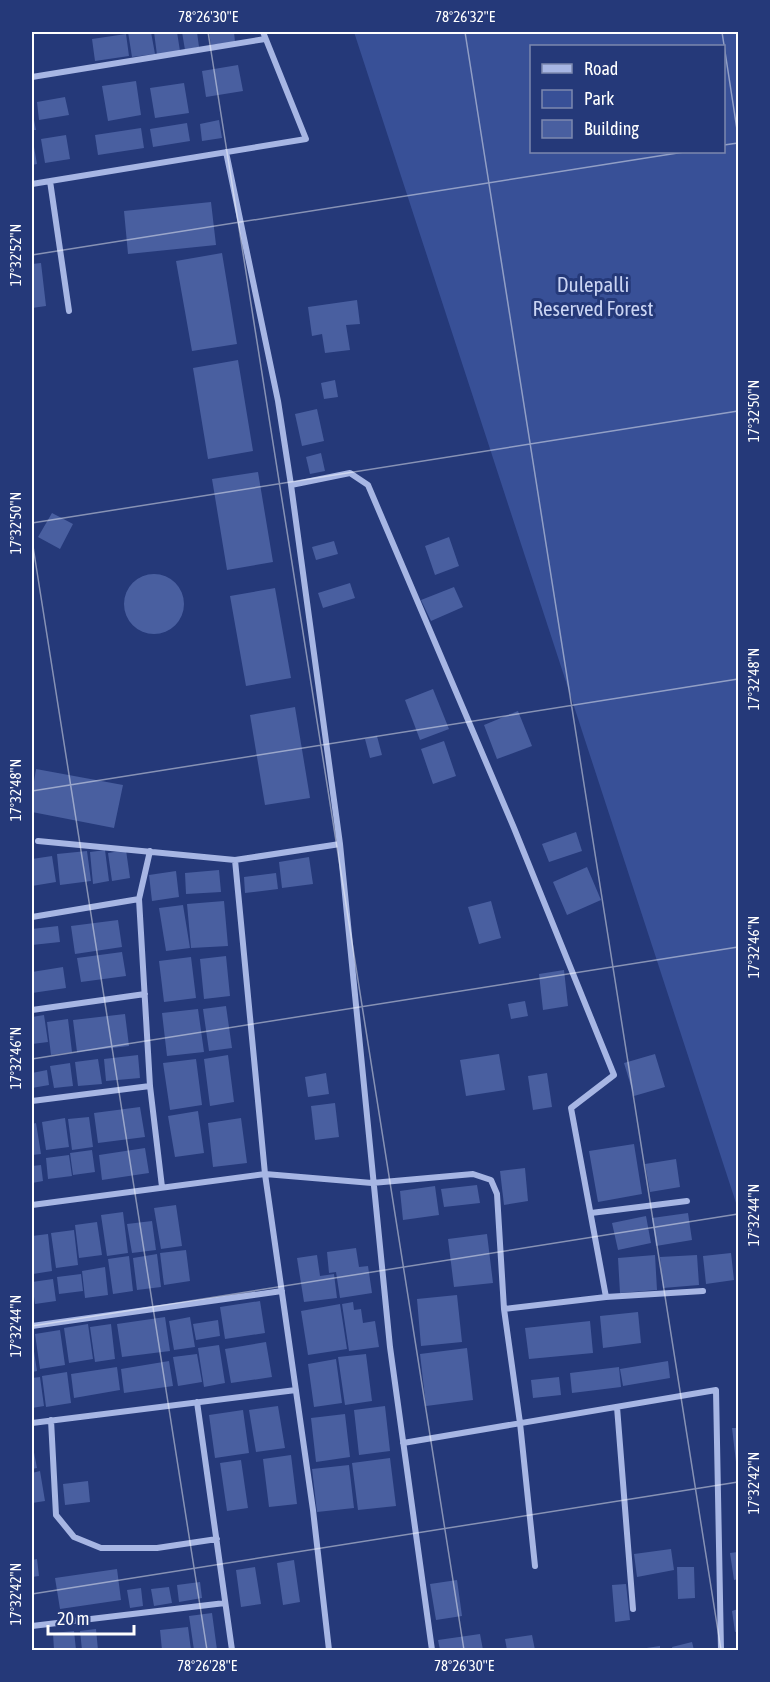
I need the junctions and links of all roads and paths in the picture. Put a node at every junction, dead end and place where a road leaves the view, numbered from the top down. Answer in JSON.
{"nodes":[{"id":1,"x":263,"y":32,"type":"edge"},
{"id":2,"x":265,"y":39,"type":"junction"},
{"id":3,"x":32,"y":77,"type":"edge"},
{"id":4,"x":226,"y":152,"type":"junction"},
{"id":5,"x":50,"y":181,"type":"junction"},
{"id":6,"x":32,"y":184,"type":"edge"},
{"id":7,"x":69,"y":311,"type":"dead end"},
{"id":8,"x":291,"y":485,"type":"junction"},
{"id":9,"x":38,"y":841,"type":"dead end"},
{"id":10,"x":340,"y":844,"type":"junction"},
{"id":11,"x":150,"y":851,"type":"junction"},
{"id":12,"x":235,"y":860,"type":"junction"},
{"id":13,"x":139,"y":899,"type":"junction"},
{"id":14,"x":32,"y":917,"type":"edge"},
{"id":15,"x":145,"y":994,"type":"junction"},
{"id":16,"x":32,"y":1010,"type":"edge"},
{"id":17,"x":150,"y":1086,"type":"junction"},
{"id":18,"x":32,"y":1101,"type":"edge"},
{"id":19,"x":265,"y":1174,"type":"junction"},
{"id":20,"x":372,"y":1183,"type":"junction"},
{"id":21,"x":162,"y":1187,"type":"junction"},
{"id":22,"x":687,"y":1201,"type":"dead end"},
{"id":23,"x":32,"y":1205,"type":"edge"},
{"id":24,"x":591,"y":1214,"type":"junction"},
{"id":25,"x":282,"y":1291,"type":"junction"},
{"id":26,"x":703,"y":1291,"type":"dead end"},
{"id":27,"x":606,"y":1297,"type":"junction"},
{"id":28,"x":504,"y":1309,"type":"junction"},
{"id":29,"x":32,"y":1326,"type":"edge"},
{"id":30,"x":296,"y":1390,"type":"junction"},
{"id":31,"x":197,"y":1402,"type":"junction"},
{"id":32,"x":616,"y":1407,"type":"junction"},
{"id":33,"x":51,"y":1420,"type":"junction"},
{"id":34,"x":32,"y":1423,"type":"edge"},
{"id":35,"x":520,"y":1423,"type":"junction"},
{"id":36,"x":403,"y":1443,"type":"junction"},
{"id":37,"x":217,"y":1539,"type":"junction"},
{"id":38,"x":535,"y":1566,"type":"dead end"},
{"id":39,"x":225,"y":1603,"type":"junction"},
{"id":40,"x":633,"y":1608,"type":"dead end"},
{"id":41,"x":32,"y":1626,"type":"edge"},
{"id":42,"x":231,"y":1650,"type":"edge"},
{"id":43,"x":328,"y":1650,"type":"edge"},
{"id":44,"x":432,"y":1650,"type":"edge"},
{"id":45,"x":721,"y":1650,"type":"edge"}],
"edges":[{"from":1,"to":2,"type":"street"},
{"from":2,"to":3,"type":"street"},
{"from":2,"to":4,"type":"street"},
{"from":4,"to":5,"type":"street"},
{"from":4,"to":8,"type":"street"},
{"from":5,"to":6,"type":"street"},
{"from":5,"to":7,"type":"street"},
{"from":8,"to":10,"type":"street"},
{"from":8,"to":24,"type":"street"},
{"from":9,"to":11,"type":"street"},
{"from":10,"to":12,"type":"street"},
{"from":10,"to":20,"type":"street"},
{"from":11,"to":12,"type":"street"},
{"from":11,"to":13,"type":"street"},
{"from":12,"to":19,"type":"street"},
{"from":13,"to":14,"type":"street"},
{"from":13,"to":15,"type":"street"},
{"from":15,"to":16,"type":"street"},
{"from":15,"to":17,"type":"street"},
{"from":17,"to":18,"type":"street"},
{"from":17,"to":21,"type":"street"},
{"from":19,"to":20,"type":"street"},
{"from":19,"to":21,"type":"street"},
{"from":19,"to":25,"type":"street"},
{"from":20,"to":28,"type":"street"},
{"from":20,"to":36,"type":"street"},
{"from":21,"to":23,"type":"street"},
{"from":22,"to":24,"type":"street"},
{"from":24,"to":27,"type":"street"},
{"from":25,"to":29,"type":"street"},
{"from":25,"to":30,"type":"street"},
{"from":26,"to":27,"type":"street"},
{"from":27,"to":28,"type":"street"},
{"from":28,"to":35,"type":"street"},
{"from":30,"to":31,"type":"street"},
{"from":30,"to":43,"type":"street"},
{"from":31,"to":33,"type":"street"},
{"from":31,"to":37,"type":"street"},
{"from":32,"to":35,"type":"street"},
{"from":32,"to":40,"type":"street"},
{"from":32,"to":45,"type":"street"},
{"from":33,"to":34,"type":"street"},
{"from":33,"to":37,"type":"street"},
{"from":35,"to":36,"type":"street"},
{"from":35,"to":38,"type":"street"},
{"from":36,"to":44,"type":"street"},
{"from":37,"to":39,"type":"street"},
{"from":39,"to":41,"type":"street"},
{"from":39,"to":42,"type":"street"}]}
